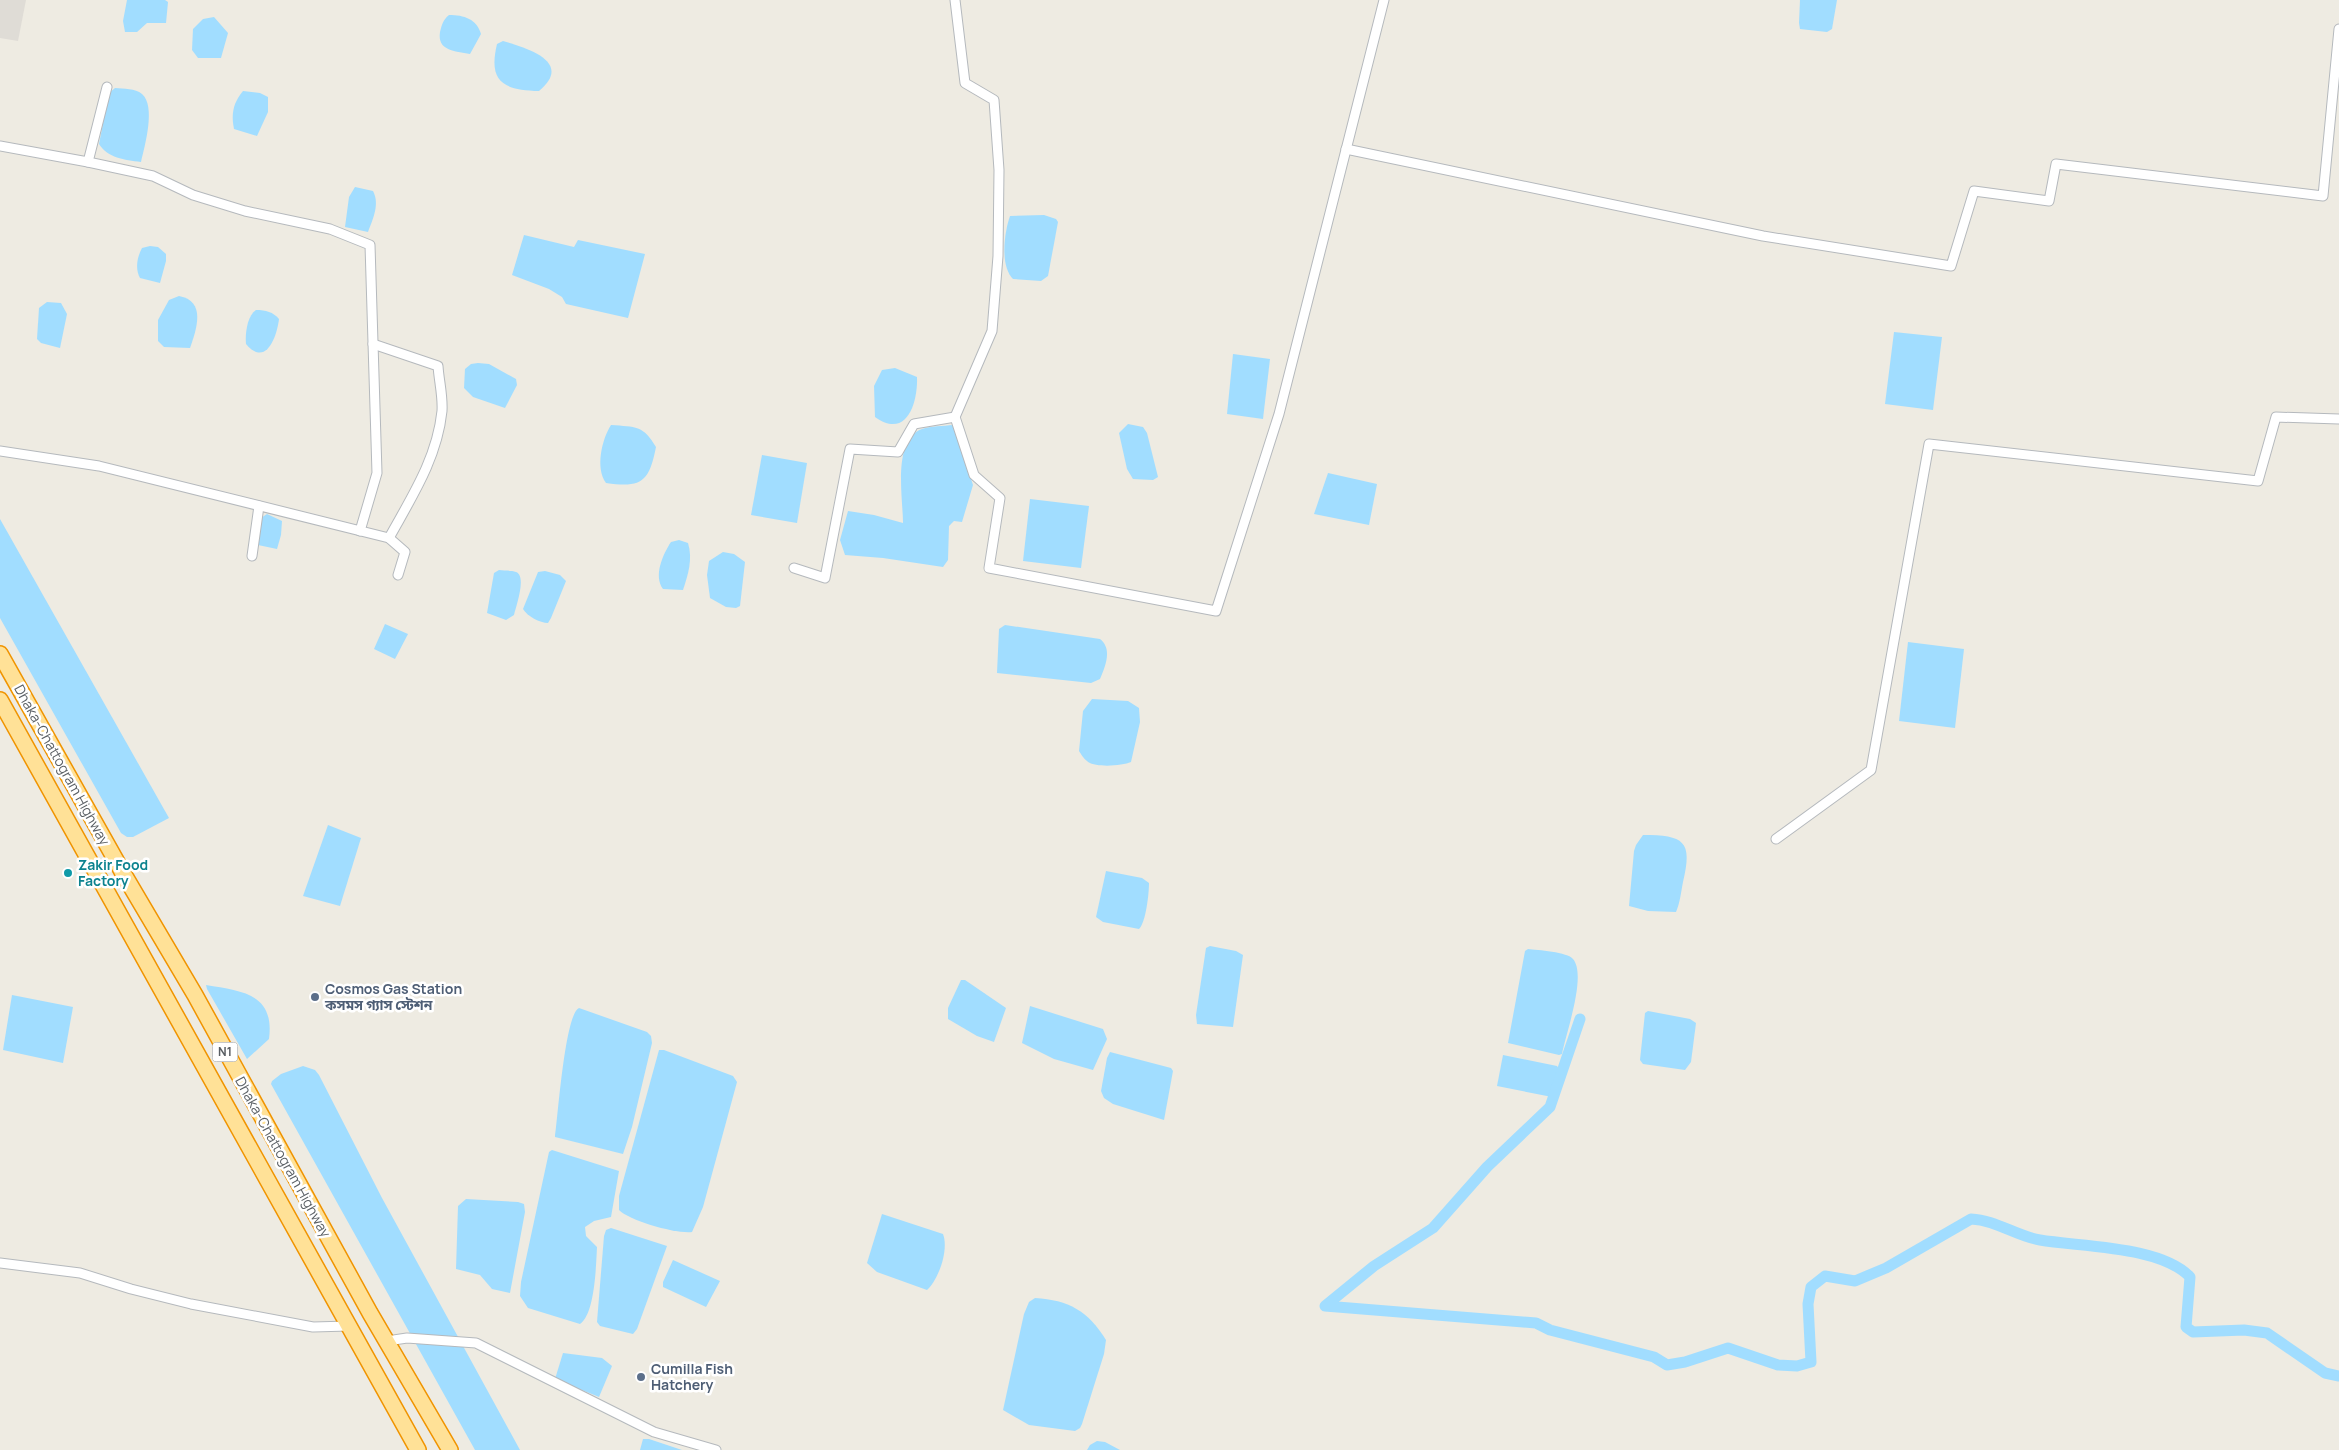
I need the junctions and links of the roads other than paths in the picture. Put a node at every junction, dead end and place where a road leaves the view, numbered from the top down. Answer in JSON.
{"nodes":[{"id":1,"x":955,"y":0,"type":"edge"},
{"id":2,"x":1384,"y":0,"type":"edge"},
{"id":3,"x":2339,"y":29,"type":"edge"},
{"id":4,"x":107,"y":86,"type":"dead end"},
{"id":5,"x":0,"y":146,"type":"edge"},
{"id":6,"x":1346,"y":149,"type":"junction"},
{"id":7,"x":88,"y":162,"type":"junction"},
{"id":8,"x":373,"y":344,"type":"junction"},
{"id":9,"x":956,"y":417,"type":"junction"},
{"id":10,"x":2339,"y":419,"type":"edge"},
{"id":11,"x":0,"y":451,"type":"edge"},
{"id":12,"x":259,"y":506,"type":"junction"},
{"id":13,"x":360,"y":531,"type":"junction"},
{"id":14,"x":389,"y":538,"type":"junction"},
{"id":15,"x":252,"y":556,"type":"dead end"},
{"id":16,"x":794,"y":568,"type":"dead end"},
{"id":17,"x":398,"y":575,"type":"dead end"},
{"id":18,"x":0,"y":654,"type":"edge"},
{"id":19,"x":0,"y":700,"type":"edge"},
{"id":20,"x":1776,"y":839,"type":"dead end"},
{"id":21,"x":0,"y":1263,"type":"edge"},
{"id":22,"x":349,"y":1326,"type":"junction"},
{"id":23,"x":387,"y":1341,"type":"junction"},
{"id":24,"x":418,"y":1450,"type":"edge"},
{"id":25,"x":450,"y":1450,"type":"edge"},
{"id":26,"x":716,"y":1450,"type":"edge"}],
"edges":[{"from":1,"to":9,"type":"street"},
{"from":2,"to":6,"type":"street"},
{"from":3,"to":6,"type":"street"},
{"from":4,"to":7,"type":"street"},
{"from":5,"to":7,"type":"street"},
{"from":6,"to":9,"type":"street"},
{"from":7,"to":8,"type":"street"},
{"from":8,"to":13,"type":"street"},
{"from":8,"to":14,"type":"street"},
{"from":9,"to":16,"type":"street"},
{"from":10,"to":20,"type":"street"},
{"from":11,"to":12,"type":"street"},
{"from":12,"to":13,"type":"street"},
{"from":12,"to":15,"type":"street"},
{"from":13,"to":14,"type":"street"},
{"from":14,"to":17,"type":"street"},
{"from":18,"to":23,"type":"highway","name":"Dhaka-Chattogram Highway","number":"N1"},
{"from":19,"to":22,"type":"highway","name":"Dhaka-Chattogram Highway","number":"N1"},
{"from":21,"to":22,"type":"street"},
{"from":22,"to":24,"type":"highway","name":"Dhaka-Chattogram Highway","number":"N1"},
{"from":23,"to":25,"type":"highway","name":"Dhaka-Chattogram Highway","number":"N1"},
{"from":23,"to":26,"type":"street"}]}
